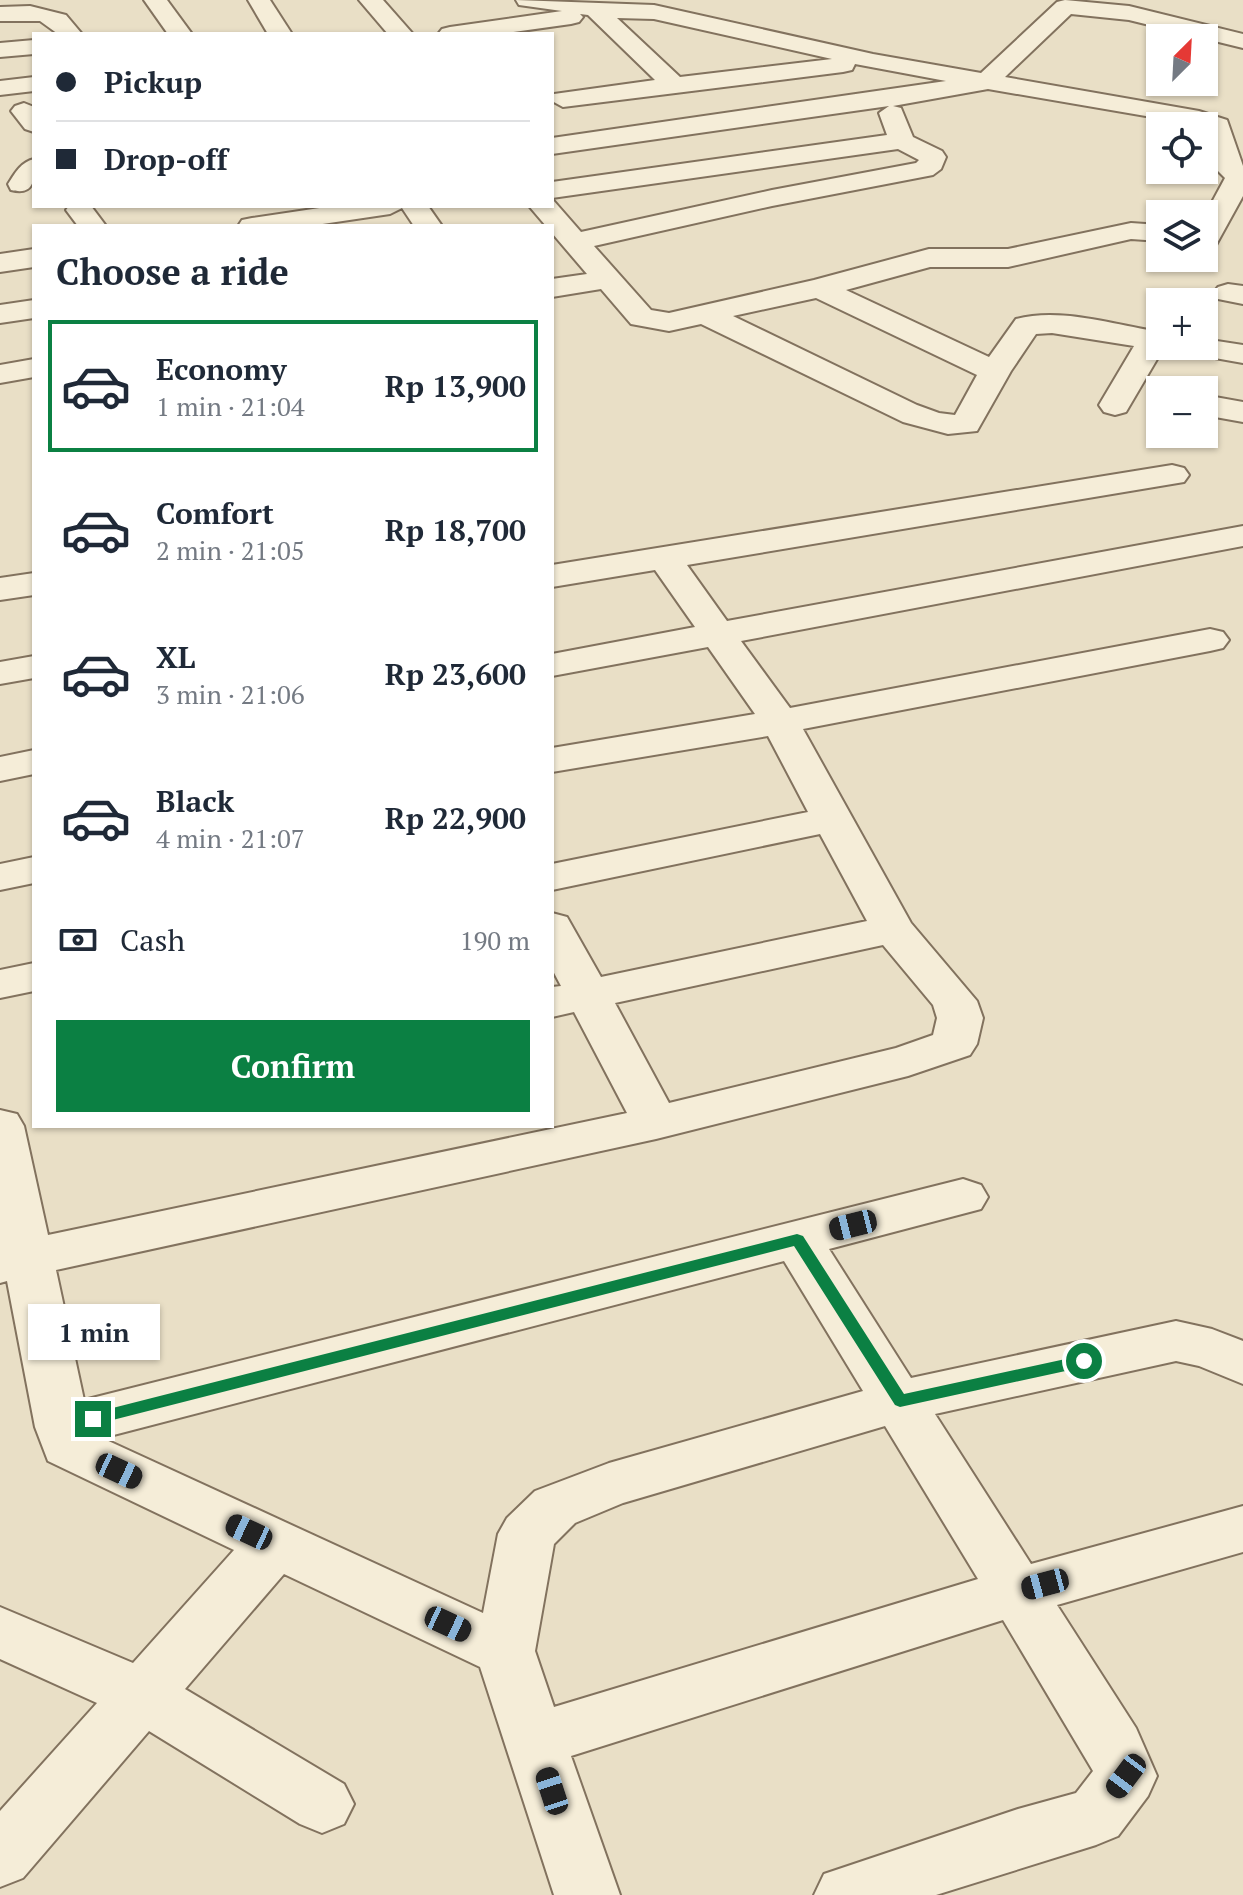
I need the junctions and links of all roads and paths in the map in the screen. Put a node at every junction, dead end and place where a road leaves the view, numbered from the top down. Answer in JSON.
{"nodes":[{"id":1,"x":155,"y":0,"type":"edge"},
{"id":2,"x":259,"y":0,"type":"edge"},
{"id":3,"x":370,"y":0,"type":"edge"},
{"id":4,"x":527,"y":0,"type":"edge"},
{"id":5,"x":651,"y":6,"type":"edge"},
{"id":6,"x":602,"y":8,"type":"edge"},
{"id":7,"x":459,"y":9,"type":"dead end"},
{"id":8,"x":0,"y":14,"type":"edge"},
{"id":9,"x":512,"y":30,"type":"edge"},
{"id":10,"x":747,"y":31,"type":"junction"},
{"id":11,"x":69,"y":32,"type":"edge"},
{"id":12,"x":179,"y":32,"type":"edge"},
{"id":13,"x":279,"y":32,"type":"edge"},
{"id":14,"x":399,"y":32,"type":"edge"},
{"id":15,"x":481,"y":32,"type":"edge"},
{"id":16,"x":1243,"y":41,"type":"edge"},
{"id":17,"x":32,"y":47,"type":"edge"},
{"id":18,"x":0,"y":50,"type":"edge"},
{"id":19,"x":873,"y":61,"type":"junction"},
{"id":20,"x":768,"y":73,"type":"junction"},
{"id":21,"x":985,"y":82,"type":"junction"},
{"id":22,"x":32,"y":84,"type":"edge"},
{"id":23,"x":673,"y":84,"type":"junction"},
{"id":24,"x":0,"y":88,"type":"edge"},
{"id":25,"x":558,"y":91,"type":"edge"},
{"id":26,"x":887,"y":99,"type":"junction"},
{"id":27,"x":597,"y":139,"type":"junction"},
{"id":28,"x":902,"y":141,"type":"junction"},
{"id":29,"x":554,"y":146,"type":"edge"},
{"id":30,"x":1235,"y":152,"type":"edge"},
{"id":31,"x":554,"y":190,"type":"edge"},
{"id":32,"x":376,"y":208,"type":"edge"},
{"id":33,"x":544,"y":208,"type":"edge"},
{"id":34,"x":1218,"y":221,"type":"edge"},
{"id":35,"x":266,"y":224,"type":"edge"},
{"id":36,"x":1146,"y":232,"type":"edge"},
{"id":37,"x":563,"y":233,"type":"edge"},
{"id":38,"x":32,"y":258,"type":"edge"},
{"id":39,"x":0,"y":263,"type":"edge"},
{"id":40,"x":609,"y":279,"type":"junction"},
{"id":41,"x":554,"y":288,"type":"edge"},
{"id":42,"x":819,"y":288,"type":"junction"},
{"id":43,"x":32,"y":309,"type":"edge"},
{"id":44,"x":0,"y":314,"type":"edge"},
{"id":45,"x":704,"y":314,"type":"junction"},
{"id":46,"x":1146,"y":339,"type":"edge"},
{"id":47,"x":1218,"y":350,"type":"edge"},
{"id":48,"x":1243,"y":354,"type":"edge"},
{"id":49,"x":1146,"y":356,"type":"edge"},
{"id":50,"x":32,"y":368,"type":"edge"},
{"id":51,"x":995,"y":371,"type":"junction"},
{"id":52,"x":0,"y":374,"type":"edge"},
{"id":53,"x":1146,"y":396,"type":"edge"},
{"id":54,"x":1218,"y":408,"type":"edge"},
{"id":55,"x":1243,"y":412,"type":"edge"},
{"id":56,"x":1172,"y":475,"type":"dead end"},
{"id":57,"x":1243,"y":536,"type":"edge"},
{"id":58,"x":665,"y":559,"type":"junction"},
{"id":59,"x":554,"y":576,"type":"edge"},
{"id":60,"x":32,"y":584,"type":"edge"},
{"id":61,"x":0,"y":589,"type":"edge"},
{"id":62,"x":720,"y":633,"type":"junction"},
{"id":63,"x":1210,"y":640,"type":"dead end"},
{"id":64,"x":554,"y":665,"type":"edge"},
{"id":65,"x":32,"y":667,"type":"edge"},
{"id":66,"x":0,"y":673,"type":"edge"},
{"id":67,"x":780,"y":722,"type":"junction"},
{"id":68,"x":554,"y":760,"type":"edge"},
{"id":69,"x":32,"y":762,"type":"edge"},
{"id":70,"x":0,"y":769,"type":"edge"},
{"id":71,"x":832,"y":819,"type":"junction"},
{"id":72,"x":32,"y":870,"type":"edge"},
{"id":73,"x":0,"y":877,"type":"edge"},
{"id":74,"x":554,"y":877,"type":"edge"},
{"id":75,"x":893,"y":929,"type":"junction"},
{"id":76,"x":554,"y":935,"type":"edge"},
{"id":77,"x":32,"y":977,"type":"edge"},
{"id":78,"x":0,"y":984,"type":"edge"},
{"id":79,"x":570,"y":998,"type":"edge"},
{"id":80,"x":656,"y":1123,"type":"junction"},
{"id":81,"x":9,"y":1129,"type":"edge"},
{"id":82,"x":963,"y":1197,"type":"dead end"},
{"id":83,"x":797,"y":1240,"type":"junction"},
{"id":84,"x":14,"y":1261,"type":"edge"},
{"id":85,"x":1243,"y":1364,"type":"edge"},
{"id":86,"x":900,"y":1401,"type":"junction"},
{"id":87,"x":62,"y":1427,"type":"junction"},
{"id":88,"x":1243,"y":1529,"type":"edge"},
{"id":89,"x":275,"y":1544,"type":"junction"},
{"id":90,"x":1016,"y":1592,"type":"junction"},
{"id":91,"x":0,"y":1632,"type":"edge"},
{"id":92,"x":505,"y":1651,"type":"junction"},
{"id":93,"x":142,"y":1695,"type":"junction"},
{"id":94,"x":535,"y":1740,"type":"junction"},
{"id":95,"x":322,"y":1804,"type":"dead end"},
{"id":96,"x":0,"y":1857,"type":"edge"},
{"id":97,"x":587,"y":1895,"type":"edge"},
{"id":98,"x":847,"y":1895,"type":"edge"}],
"edges":[{"from":1,"to":12,"type":"street"},
{"from":2,"to":13,"type":"street"},
{"from":3,"to":14,"type":"street"},
{"from":4,"to":6,"type":"street"},
{"from":5,"to":6,"type":"street"},
{"from":5,"to":10,"type":"street"},
{"from":6,"to":9,"type":"street"},
{"from":6,"to":23,"type":"street"},
{"from":7,"to":9,"type":"street"},
{"from":8,"to":11,"type":"street"},
{"from":9,"to":15,"type":"street"},
{"from":10,"to":19,"type":"street"},
{"from":10,"to":20,"type":"street"},
{"from":16,"to":21,"type":"street"},
{"from":17,"to":18,"type":"street"},
{"from":19,"to":20,"type":"street"},
{"from":19,"to":21,"type":"street"},
{"from":20,"to":23,"type":"street"},
{"from":21,"to":26,"type":"street"},
{"from":21,"to":30,"type":"street"},
{"from":22,"to":24,"type":"street"},
{"from":23,"to":25,"type":"street"},
{"from":25,"to":27,"type":"street"},
{"from":26,"to":27,"type":"street"},
{"from":26,"to":28,"type":"street"},
{"from":27,"to":29,"type":"street"},
{"from":28,"to":31,"type":"street"},
{"from":28,"to":37,"type":"street"},
{"from":30,"to":34,"type":"street"},
{"from":32,"to":35,"type":"street"},
{"from":33,"to":37,"type":"street"},
{"from":36,"to":42,"type":"street"},
{"from":37,"to":40,"type":"street"},
{"from":38,"to":39,"type":"street"},
{"from":40,"to":41,"type":"street"},
{"from":40,"to":45,"type":"street"},
{"from":42,"to":45,"type":"street"},
{"from":42,"to":51,"type":"street"},
{"from":43,"to":44,"type":"street"},
{"from":45,"to":51,"type":"street"},
{"from":46,"to":51,"type":"street"},
{"from":47,"to":48,"type":"street"},
{"from":49,"to":53,"type":"street"},
{"from":50,"to":52,"type":"street"},
{"from":54,"to":55,"type":"street"},
{"from":56,"to":58,"type":"street"},
{"from":57,"to":62,"type":"street"},
{"from":58,"to":59,"type":"street"},
{"from":58,"to":62,"type":"street"},
{"from":60,"to":61,"type":"street"},
{"from":62,"to":64,"type":"street"},
{"from":62,"to":67,"type":"street"},
{"from":63,"to":67,"type":"street"},
{"from":65,"to":66,"type":"street"},
{"from":67,"to":68,"type":"street"},
{"from":67,"to":71,"type":"street"},
{"from":69,"to":70,"type":"street"},
{"from":71,"to":74,"type":"street"},
{"from":71,"to":75,"type":"street"},
{"from":72,"to":73,"type":"street"},
{"from":75,"to":79,"type":"street"},
{"from":75,"to":80,"type":"street"},
{"from":76,"to":79,"type":"street"},
{"from":77,"to":78,"type":"street"},
{"from":79,"to":80,"type":"street"},
{"from":80,"to":84,"type":"street"},
{"from":81,"to":84,"type":"street"},
{"from":82,"to":83,"type":"street"},
{"from":83,"to":86,"type":"street"},
{"from":83,"to":87,"type":"street"},
{"from":84,"to":87,"type":"street"},
{"from":85,"to":86,"type":"street"},
{"from":86,"to":90,"type":"street"},
{"from":86,"to":92,"type":"street"},
{"from":87,"to":89,"type":"street"},
{"from":88,"to":90,"type":"street"},
{"from":89,"to":92,"type":"street"},
{"from":89,"to":93,"type":"street"},
{"from":90,"to":94,"type":"street"},
{"from":90,"to":98,"type":"street"},
{"from":91,"to":93,"type":"street"},
{"from":92,"to":94,"type":"street"},
{"from":93,"to":95,"type":"street"},
{"from":93,"to":96,"type":"street"},
{"from":94,"to":97,"type":"street"}]}
